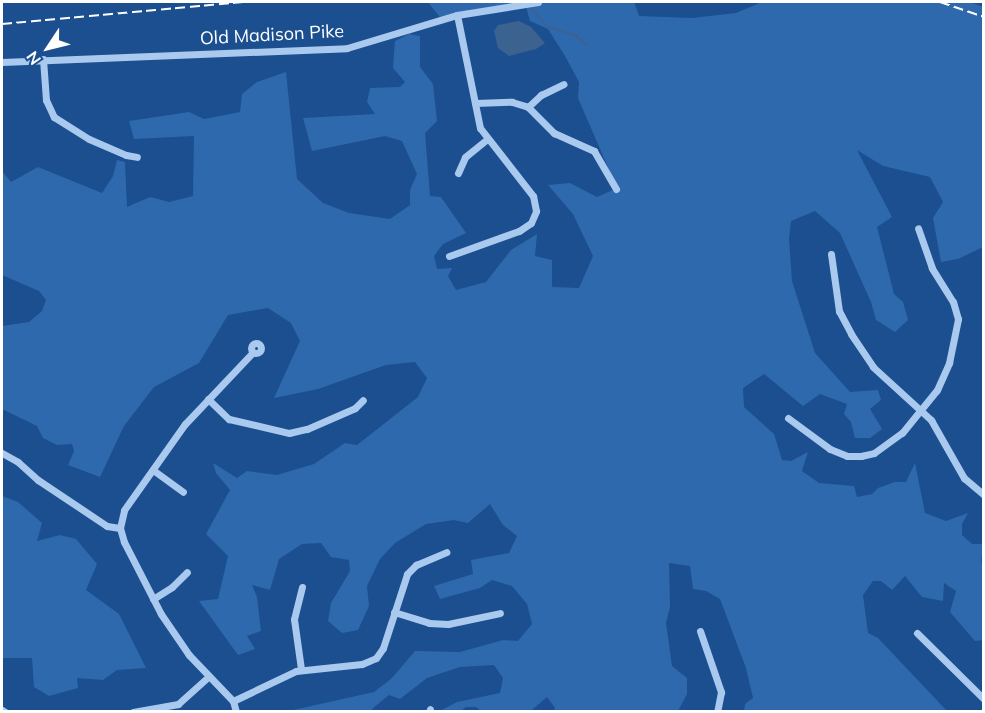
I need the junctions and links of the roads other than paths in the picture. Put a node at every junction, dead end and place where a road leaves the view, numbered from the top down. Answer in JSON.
{"nodes":[{"id":1,"x":538,"y":2,"type":"edge"},
{"id":2,"x":457,"y":15,"type":"junction"},
{"id":3,"x":43,"y":59,"type":"junction"},
{"id":4,"x":2,"y":62,"type":"edge"},
{"id":5,"x":564,"y":84,"type":"dead end"},
{"id":6,"x":475,"y":104,"type":"junction"},
{"id":7,"x":528,"y":107,"type":"junction"},
{"id":8,"x":487,"y":139,"type":"junction"},
{"id":9,"x":137,"y":157,"type":"dead end"},
{"id":10,"x":458,"y":173,"type":"dead end"},
{"id":11,"x":616,"y":189,"type":"dead end"},
{"id":12,"x":918,"y":228,"type":"dead end"},
{"id":13,"x":831,"y":254,"type":"dead end"},
{"id":14,"x":449,"y":256,"type":"dead end"},
{"id":15,"x":253,"y":352,"type":"dead end"},
{"id":16,"x":208,"y":399,"type":"junction"},
{"id":17,"x":363,"y":400,"type":"dead end"},
{"id":18,"x":922,"y":411,"type":"junction"},
{"id":19,"x":788,"y":418,"type":"dead end"},
{"id":20,"x":2,"y":453,"type":"edge"},
{"id":21,"x":153,"y":470,"type":"junction"},
{"id":22,"x":183,"y":492,"type":"dead end"},
{"id":23,"x":984,"y":495,"type":"edge"},
{"id":24,"x":120,"y":528,"type":"junction"},
{"id":25,"x":446,"y":552,"type":"dead end"},
{"id":26,"x":187,"y":572,"type":"dead end"},
{"id":27,"x":302,"y":587,"type":"dead end"},
{"id":28,"x":153,"y":599,"type":"junction"},
{"id":29,"x":394,"y":612,"type":"junction"},
{"id":30,"x":500,"y":613,"type":"dead end"},
{"id":31,"x":700,"y":631,"type":"dead end"},
{"id":32,"x":917,"y":633,"type":"dead end"},
{"id":33,"x":301,"y":669,"type":"junction"},
{"id":34,"x":208,"y":677,"type":"junction"},
{"id":35,"x":984,"y":699,"type":"edge"},
{"id":36,"x":233,"y":701,"type":"junction"},
{"id":37,"x":133,"y":711,"type":"edge"},
{"id":38,"x":236,"y":711,"type":"edge"},
{"id":39,"x":717,"y":711,"type":"edge"}],
"edges":[{"from":1,"to":2,"type":"street","name":"Old Madison Pike"},
{"from":2,"to":3,"type":"street","name":"Old Madison Pike"},
{"from":2,"to":6,"type":"street"},
{"from":3,"to":4,"type":"street","name":"Old Madison Pike"},
{"from":3,"to":9,"type":"street"},
{"from":5,"to":7,"type":"street"},
{"from":6,"to":7,"type":"street"},
{"from":6,"to":8,"type":"street"},
{"from":7,"to":11,"type":"street"},
{"from":8,"to":10,"type":"street"},
{"from":8,"to":14,"type":"street"},
{"from":12,"to":18,"type":"street"},
{"from":13,"to":18,"type":"street"},
{"from":15,"to":16,"type":"street"},
{"from":16,"to":17,"type":"street"},
{"from":16,"to":21,"type":"street"},
{"from":18,"to":19,"type":"street"},
{"from":18,"to":23,"type":"street"},
{"from":20,"to":24,"type":"street"},
{"from":21,"to":22,"type":"street"},
{"from":21,"to":24,"type":"street"},
{"from":24,"to":28,"type":"street"},
{"from":25,"to":29,"type":"street"},
{"from":26,"to":28,"type":"street"},
{"from":27,"to":33,"type":"street"},
{"from":28,"to":34,"type":"street"},
{"from":29,"to":30,"type":"street"},
{"from":29,"to":33,"type":"street"},
{"from":31,"to":39,"type":"street"},
{"from":32,"to":35,"type":"street"},
{"from":33,"to":36,"type":"street"},
{"from":34,"to":36,"type":"street"},
{"from":34,"to":37,"type":"street"},
{"from":36,"to":38,"type":"street"}]}
